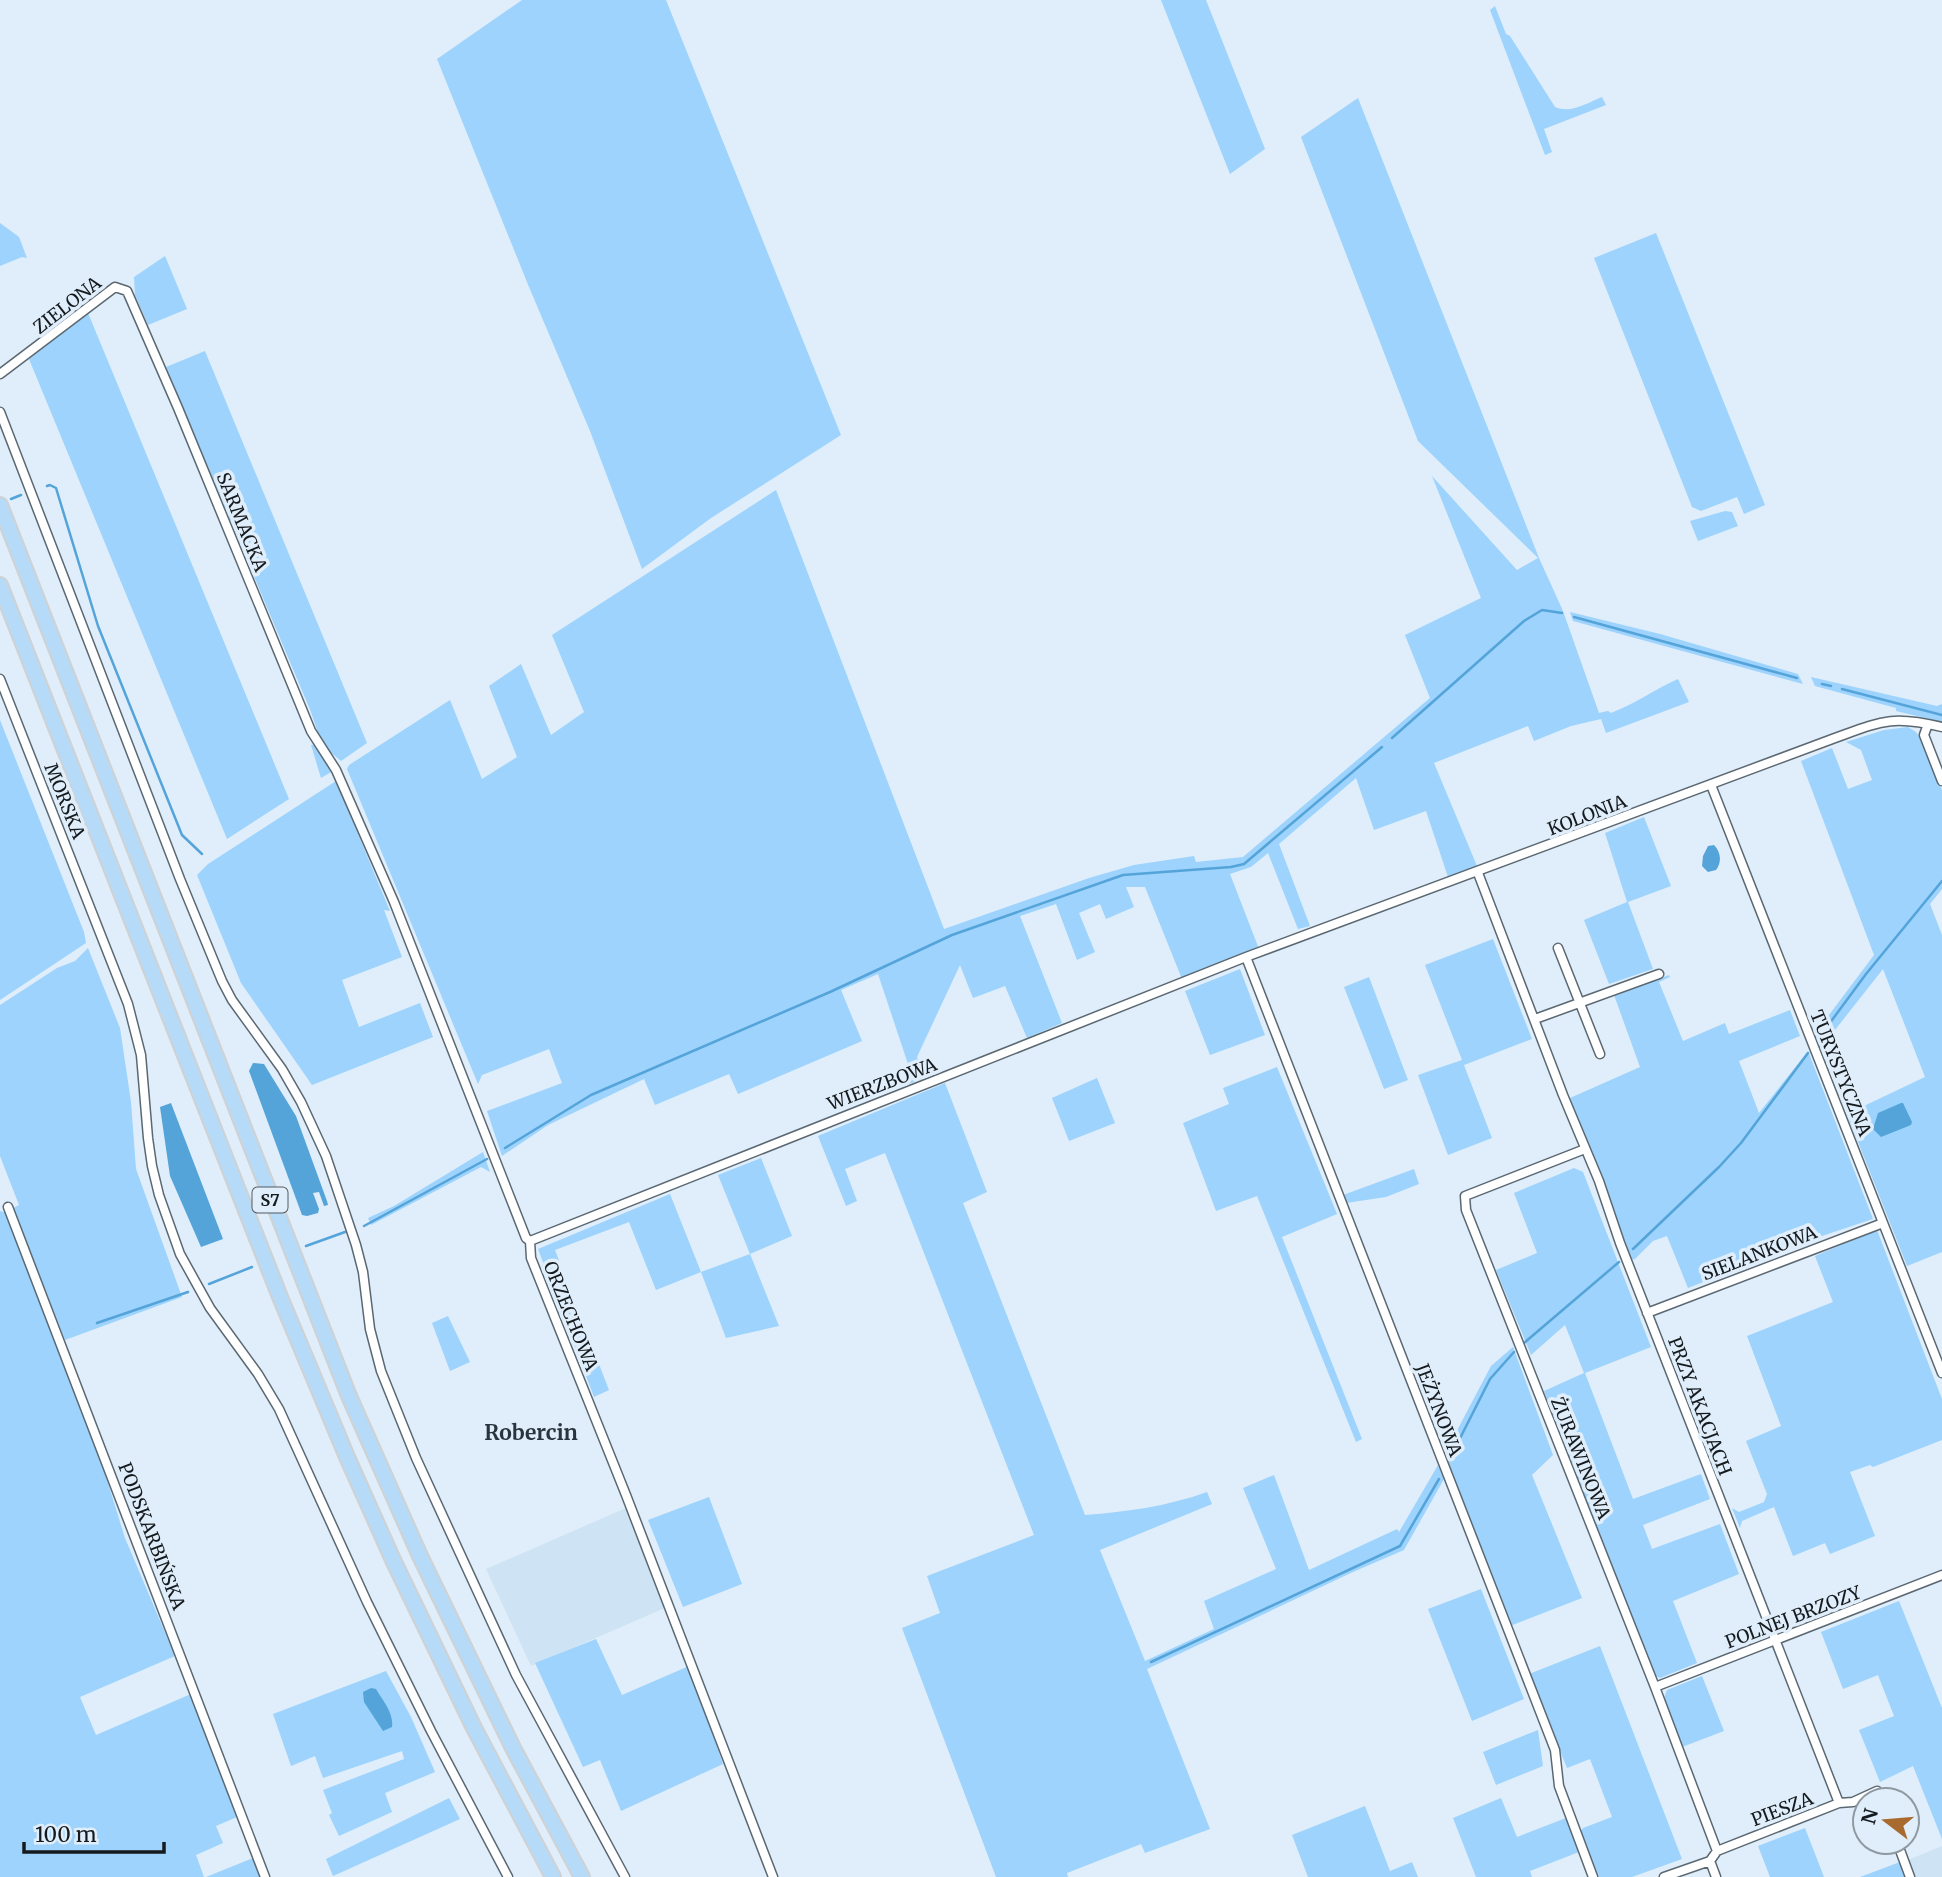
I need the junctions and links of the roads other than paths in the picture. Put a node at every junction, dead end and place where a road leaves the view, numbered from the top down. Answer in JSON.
{"nodes":[{"id":1,"x":120,"y":287,"type":"joint"},
{"id":2,"x":0,"y":374,"type":"edge"},
{"id":3,"x":0,"y":412,"type":"edge"},
{"id":4,"x":0,"y":505,"type":"edge"},
{"id":5,"x":0,"y":585,"type":"edge"},
{"id":6,"x":0,"y":679,"type":"edge"},
{"id":7,"x":1928,"y":724,"type":"junction"},
{"id":8,"x":1942,"y":727,"type":"edge"},
{"id":9,"x":337,"y":770,"type":"joint"},
{"id":10,"x":1942,"y":781,"type":"edge"},
{"id":11,"x":1711,"y":785,"type":"junction"},
{"id":12,"x":1478,"y":873,"type":"junction"},
{"id":13,"x":1558,"y":948,"type":"dead end"},
{"id":14,"x":1246,"y":957,"type":"junction"},
{"id":15,"x":1659,"y":974,"type":"dead end"},
{"id":16,"x":1580,"y":1003,"type":"junction"},
{"id":17,"x":1535,"y":1019,"type":"junction"},
{"id":18,"x":1600,"y":1054,"type":"dead end"},
{"id":19,"x":1586,"y":1149,"type":"junction"},
{"id":20,"x":8,"y":1207,"type":"dead end"},
{"id":21,"x":1883,"y":1223,"type":"junction"},
{"id":22,"x":530,"y":1241,"type":"junction"},
{"id":23,"x":1647,"y":1312,"type":"junction"},
{"id":24,"x":1942,"y":1373,"type":"edge"},
{"id":25,"x":1942,"y":1576,"type":"edge"},
{"id":26,"x":1776,"y":1641,"type":"junction"},
{"id":27,"x":1655,"y":1687,"type":"junction"},
{"id":28,"x":1851,"y":1802,"type":"edge"},
{"id":29,"x":1839,"y":1804,"type":"junction"},
{"id":30,"x":1717,"y":1851,"type":"junction"},
{"id":31,"x":1902,"y":1856,"type":"edge"},
{"id":32,"x":1710,"y":1861,"type":"junction"},
{"id":33,"x":265,"y":1877,"type":"edge"},
{"id":34,"x":508,"y":1877,"type":"edge"},
{"id":35,"x":553,"y":1877,"type":"edge"},
{"id":36,"x":582,"y":1877,"type":"edge"},
{"id":37,"x":625,"y":1877,"type":"edge"},
{"id":38,"x":773,"y":1877,"type":"edge"},
{"id":39,"x":1593,"y":1877,"type":"edge"},
{"id":40,"x":1664,"y":1877,"type":"edge"},
{"id":41,"x":1716,"y":1877,"type":"edge"},
{"id":42,"x":1910,"y":1877,"type":"edge"}],
"edges":[{"from":1,"to":2,"type":"street","name":"ZIELONA"},
{"from":1,"to":9,"type":"street","name":"SARMACKA"},
{"from":3,"to":37,"type":"street"},
{"from":4,"to":36,"type":"highway","number":"S7"},
{"from":5,"to":35,"type":"highway","number":"S7"},
{"from":6,"to":34,"type":"street","name":"MORSKA"},
{"from":7,"to":8,"type":"street","name":"KOLONIA"},
{"from":7,"to":10,"type":"street"},
{"from":7,"to":11,"type":"street","name":"KOLONIA"},
{"from":9,"to":22,"type":"street","name":"ORZECHOWA"},
{"from":11,"to":12,"type":"street","name":"KOLONIA"},
{"from":11,"to":21,"type":"street","name":"TURYSTYCZNA"},
{"from":12,"to":14,"type":"street","name":"KOLONIA"},
{"from":12,"to":17,"type":"street","name":"PRZY AKACJACH"},
{"from":13,"to":16,"type":"street"},
{"from":14,"to":22,"type":"street","name":"WIERZBOWA"},
{"from":14,"to":39,"type":"street","name":"JEŻYNOWA"},
{"from":15,"to":16,"type":"street"},
{"from":16,"to":17,"type":"street"},
{"from":16,"to":18,"type":"street"},
{"from":17,"to":19,"type":"street","name":"PRZY AKACJACH"},
{"from":19,"to":23,"type":"street","name":"PRZY AKACJACH"},
{"from":19,"to":27,"type":"street","name":"ŻURAWINOWA"},
{"from":20,"to":33,"type":"street","name":"PODSKARBIŃSKA"},
{"from":21,"to":23,"type":"street","name":"SIELANKOWA"},
{"from":21,"to":24,"type":"street","name":"TURYSTYCZNA"},
{"from":22,"to":38,"type":"street","name":"ORZECHOWA"},
{"from":23,"to":26,"type":"street","name":"PRZY AKACJACH"},
{"from":25,"to":26,"type":"street","name":"POLNEJ BRZOZY"},
{"from":26,"to":27,"type":"street","name":"POLNEJ BRZOZY"},
{"from":26,"to":29,"type":"street","name":"PRZY AKACJACH"},
{"from":27,"to":30,"type":"street","name":"ŻURAWINOWA"},
{"from":28,"to":29,"type":"street","name":"PIESZA"},
{"from":29,"to":30,"type":"street","name":"PIESZA"},
{"from":30,"to":32,"type":"street"},
{"from":31,"to":42,"type":"street"},
{"from":32,"to":40,"type":"street"},
{"from":32,"to":41,"type":"street"}]}
